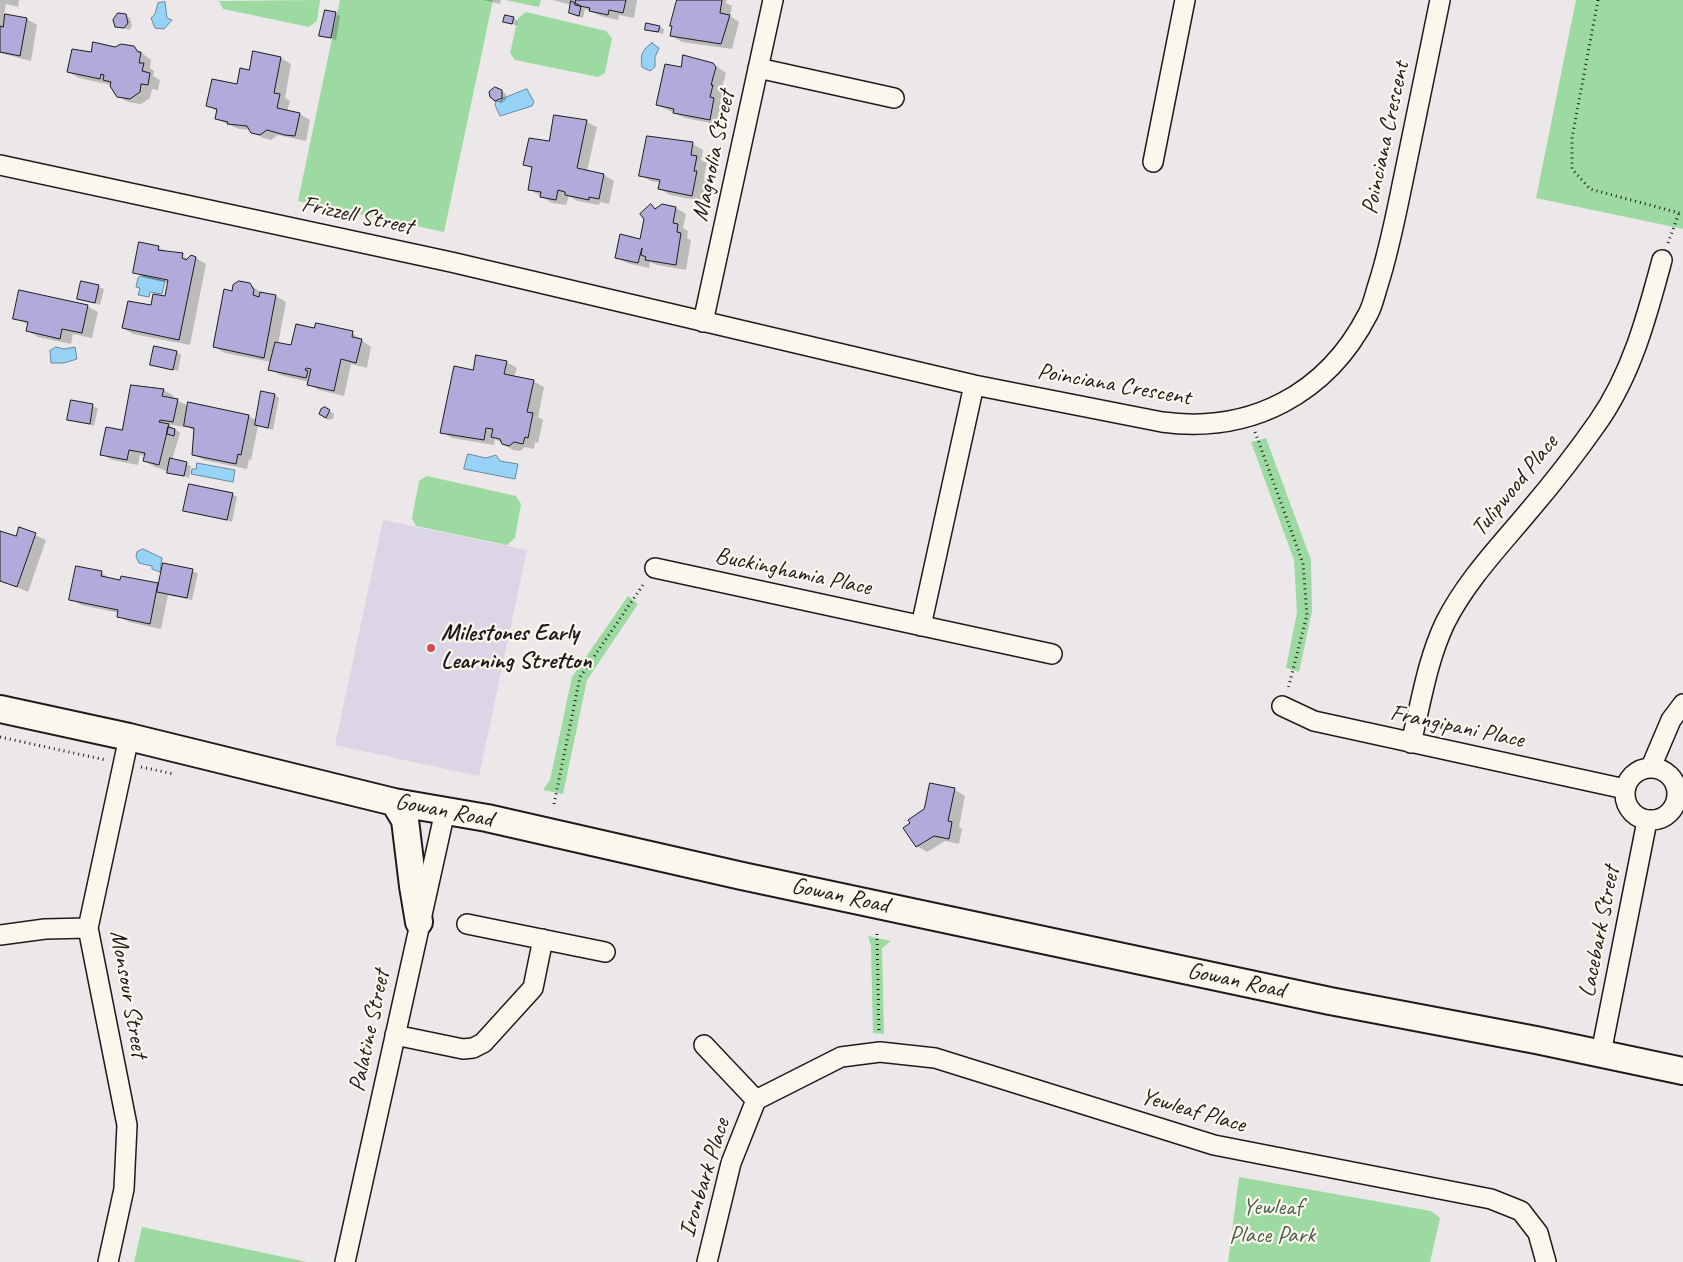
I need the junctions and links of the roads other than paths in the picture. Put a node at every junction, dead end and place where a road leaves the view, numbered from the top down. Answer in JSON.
{"nodes":[{"id":1,"x":773,"y":0,"type":"edge"},
{"id":2,"x":1185,"y":0,"type":"edge"},
{"id":3,"x":1440,"y":0,"type":"edge"},
{"id":4,"x":758,"y":68,"type":"junction"},
{"id":5,"x":894,"y":98,"type":"dead end"},
{"id":6,"x":1153,"y":162,"type":"dead end"},
{"id":7,"x":0,"y":165,"type":"edge"},
{"id":8,"x":1662,"y":260,"type":"road end"},
{"id":9,"x":703,"y":322,"type":"junction"},
{"id":10,"x":974,"y":385,"type":"junction"},
{"id":11,"x":655,"y":568,"type":"road end"},
{"id":12,"x":922,"y":626,"type":"junction"},
{"id":13,"x":1052,"y":654,"type":"dead end"},
{"id":14,"x":1683,"y":704,"type":"edge"},
{"id":15,"x":1282,"y":706,"type":"road end"},
{"id":16,"x":0,"y":710,"type":"edge"},
{"id":17,"x":130,"y":737,"type":"junction"},
{"id":18,"x":1411,"y":743,"type":"junction"},
{"id":19,"x":1651,"y":767,"type":"junction"},
{"id":20,"x":1625,"y":790,"type":"junction"},
{"id":21,"x":1680,"y":801,"type":"edge"},
{"id":22,"x":394,"y":802,"type":"junction"},
{"id":23,"x":445,"y":811,"type":"junction"},
{"id":24,"x":1648,"y":821,"type":"junction"},
{"id":25,"x":420,"y":922,"type":"junction"},
{"id":26,"x":467,"y":924,"type":"dead end"},
{"id":27,"x":88,"y":928,"type":"junction"},
{"id":28,"x":0,"y":934,"type":"edge"},
{"id":29,"x":543,"y":939,"type":"junction"},
{"id":30,"x":605,"y":952,"type":"dead end"},
{"id":31,"x":395,"y":1035,"type":"junction"},
{"id":32,"x":704,"y":1045,"type":"dead end"},
{"id":33,"x":1601,"y":1053,"type":"junction"},
{"id":34,"x":1683,"y":1071,"type":"edge"},
{"id":35,"x":800,"y":1077,"type":"joint"},
{"id":36,"x":756,"y":1100,"type":"junction"},
{"id":37,"x":108,"y":1262,"type":"edge"},
{"id":38,"x":345,"y":1262,"type":"edge"},
{"id":39,"x":707,"y":1262,"type":"edge"},
{"id":40,"x":1546,"y":1262,"type":"edge"}],
"edges":[{"from":1,"to":4,"type":"street","name":"Magnolia Street"},
{"from":2,"to":6,"type":"street"},
{"from":3,"to":10,"type":"street","name":"Poinciana Crescent"},
{"from":4,"to":5,"type":"street"},
{"from":4,"to":9,"type":"street","name":"Magnolia Street"},
{"from":7,"to":9,"type":"street","name":"Frizzell Street"},
{"from":8,"to":18,"type":"street","name":"Tulipwood Place"},
{"from":9,"to":10,"type":"street","name":"Poinciana Crescent"},
{"from":10,"to":12,"type":"street"},
{"from":11,"to":12,"type":"street","name":"Buckinghamia Place"},
{"from":12,"to":13,"type":"street","name":"Buckinghamia Place"},
{"from":14,"to":19,"type":"street"},
{"from":15,"to":18,"type":"street","name":"Frangipani Place"},
{"from":16,"to":17,"type":"main road","name":"Gowan Road"},
{"from":17,"to":22,"type":"main road","name":"Gowan Road"},
{"from":17,"to":27,"type":"street","name":"Monsour Street"},
{"from":18,"to":20,"type":"street","name":"Frangipani Place"},
{"from":19,"to":20,"type":"street"},
{"from":19,"to":21,"type":"street"},
{"from":20,"to":24,"type":"street"},
{"from":21,"to":24,"type":"street"},
{"from":22,"to":23,"type":"main road","name":"Gowan Road"},
{"from":22,"to":25,"type":"main road"},
{"from":23,"to":25,"type":"street","name":"Palatine Street"},
{"from":23,"to":33,"type":"main road","name":"Gowan Road"},
{"from":24,"to":33,"type":"street","name":"Lacebark Street"},
{"from":25,"to":31,"type":"street","name":"Palatine Street"},
{"from":26,"to":29,"type":"street"},
{"from":27,"to":28,"type":"street"},
{"from":27,"to":37,"type":"street","name":"Monsour Street"},
{"from":29,"to":30,"type":"street"},
{"from":29,"to":31,"type":"street"},
{"from":31,"to":38,"type":"street","name":"Palatine Street"},
{"from":32,"to":36,"type":"street"},
{"from":33,"to":34,"type":"main road","name":"Gowan Road"},
{"from":35,"to":36,"type":"street","name":"Ironbark Place"},
{"from":35,"to":40,"type":"street","name":"Yewleaf Place"},
{"from":36,"to":39,"type":"street","name":"Ironbark Place"}]}
